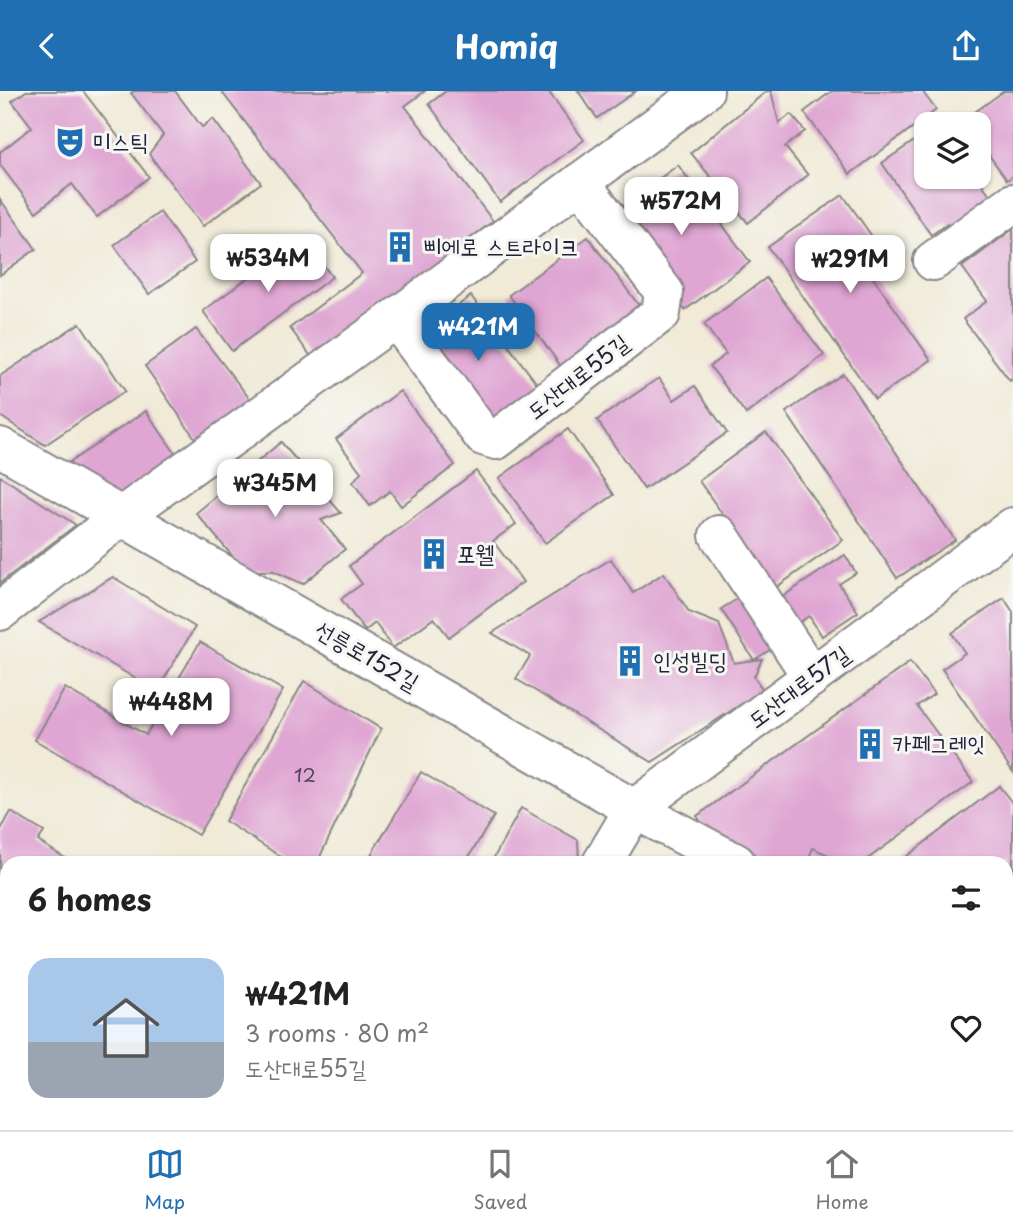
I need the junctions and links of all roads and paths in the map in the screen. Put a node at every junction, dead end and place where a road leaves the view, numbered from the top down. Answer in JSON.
{"nodes":[{"id":1,"x":704,"y":91,"type":"edge"},
{"id":2,"x":580,"y":182,"type":"junction"},
{"id":3,"x":1013,"y":203,"type":"edge"},
{"id":4,"x":933,"y":261,"type":"dead end"},
{"id":5,"x":396,"y":318,"type":"junction"},
{"id":6,"x":0,"y":447,"type":"edge"},
{"id":7,"x":122,"y":516,"type":"junction"},
{"id":8,"x":1013,"y":527,"type":"edge"},
{"id":9,"x":719,"y":535,"type":"dead end"},
{"id":10,"x":0,"y":611,"type":"edge"},
{"id":11,"x":812,"y":677,"type":"junction"},
{"id":12,"x":634,"y":809,"type":"junction"},
{"id":13,"x":606,"y":856,"type":"edge"},
{"id":14,"x":723,"y":856,"type":"edge"}],
"edges":[{"from":1,"to":2,"type":"street"},
{"from":2,"to":5,"type":"street"},
{"from":2,"to":5,"type":"street","name":"도산대로55길"},
{"from":3,"to":4,"type":"street"},
{"from":5,"to":7,"type":"street"},
{"from":6,"to":7,"type":"street","name":"선릉로152길"},
{"from":7,"to":10,"type":"street"},
{"from":7,"to":12,"type":"street","name":"선릉로152길"},
{"from":8,"to":11,"type":"street","name":"도산대로57길"},
{"from":9,"to":11,"type":"street"},
{"from":11,"to":12,"type":"street","name":"도산대로57길"},
{"from":12,"to":13,"type":"street","name":"도산대로57길"},
{"from":12,"to":14,"type":"street","name":"선릉로152길"}]}
